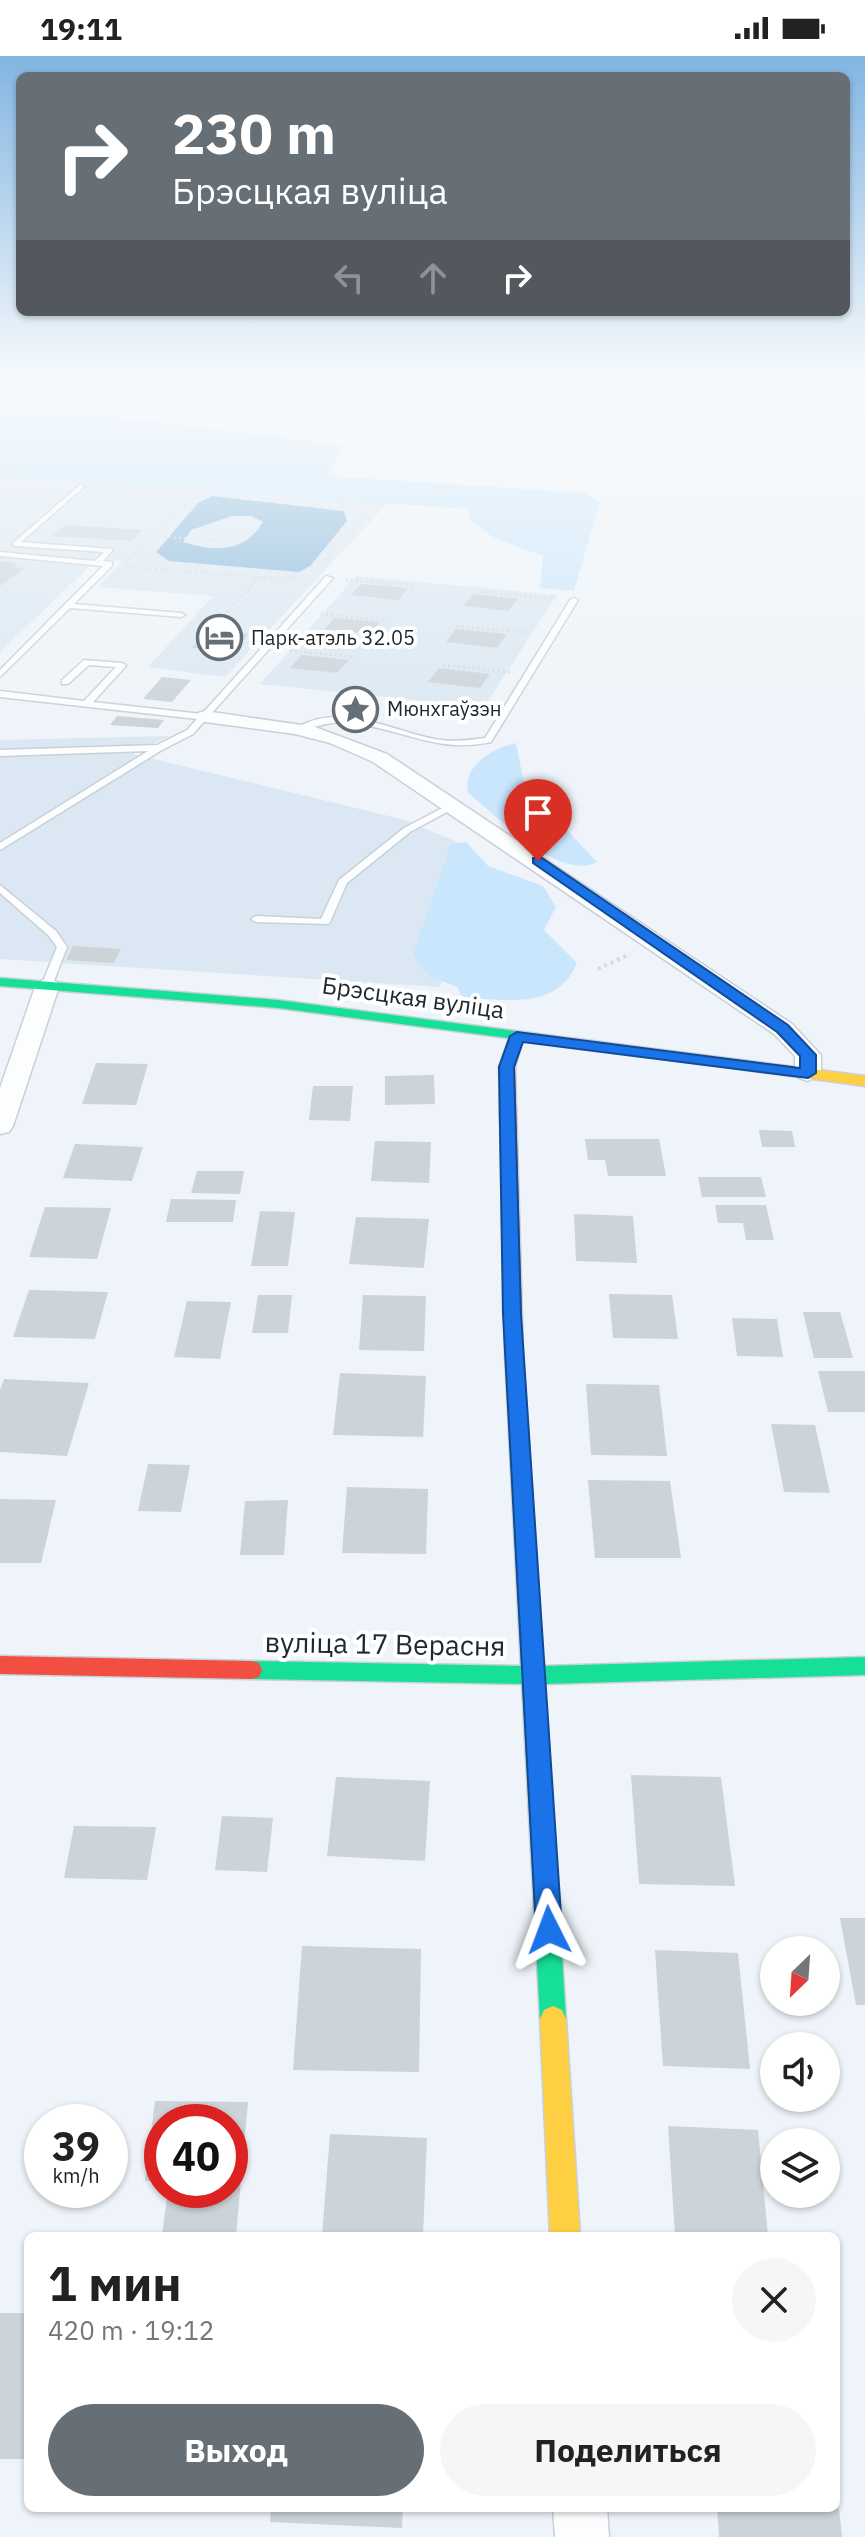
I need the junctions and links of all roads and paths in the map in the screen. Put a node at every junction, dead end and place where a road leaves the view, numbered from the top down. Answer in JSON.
{"nodes":[{"id":1,"x":70,"y":497,"type":"edge"},
{"id":2,"x":199,"y":497,"type":"edge"},
{"id":3,"x":253,"y":497,"type":"edge"},
{"id":4,"x":153,"y":536,"type":"junction"},
{"id":5,"x":241,"y":542,"type":"dead end"},
{"id":6,"x":0,"y":554,"type":"edge"},
{"id":7,"x":98,"y":562,"type":"junction"},
{"id":8,"x":319,"y":566,"type":"dead end"},
{"id":9,"x":309,"y":576,"type":"dead end"},
{"id":10,"x":260,"y":577,"type":"junction"},
{"id":11,"x":329,"y":578,"type":"joint"},
{"id":12,"x":416,"y":586,"type":"dead end"},
{"id":13,"x":480,"y":592,"type":"dead end"},
{"id":14,"x":574,"y":600,"type":"joint"},
{"id":15,"x":69,"y":606,"type":"junction"},
{"id":16,"x":300,"y":612,"type":"junction"},
{"id":17,"x":181,"y":615,"type":"dead end"},
{"id":18,"x":387,"y":621,"type":"dead end"},
{"id":19,"x":217,"y":623,"type":"dead end"},
{"id":20,"x":457,"y":626,"type":"dead end"},
{"id":21,"x":555,"y":635,"type":"junction"},
{"id":22,"x":267,"y":648,"type":"junction"},
{"id":23,"x":356,"y":657,"type":"dead end"},
{"id":24,"x":443,"y":665,"type":"dead end"},
{"id":25,"x":531,"y":674,"type":"junction"},
{"id":26,"x":0,"y":675,"type":"edge"},
{"id":27,"x":65,"y":682,"type":"dead end"},
{"id":28,"x":0,"y":694,"type":"edge"},
{"id":29,"x":86,"y":704,"type":"junction"},
{"id":30,"x":205,"y":717,"type":"junction"},
{"id":31,"x":300,"y":728,"type":"junction"},
{"id":32,"x":159,"y":748,"type":"junction"},
{"id":33,"x":0,"y":753,"type":"edge"},
{"id":34,"x":455,"y":805,"type":"junction"},
{"id":35,"x":0,"y":847,"type":"edge"},
{"id":36,"x":0,"y":888,"type":"edge"},
{"id":37,"x":256,"y":919,"type":"dead end"},
{"id":38,"x":0,"y":982,"type":"edge"},
{"id":39,"x":48,"y":984,"type":"junction"},
{"id":40,"x":517,"y":1036,"type":"junction"},
{"id":41,"x":808,"y":1073,"type":"junction"},
{"id":42,"x":865,"y":1081,"type":"edge"},
{"id":43,"x":0,"y":1126,"type":"edge"},
{"id":44,"x":0,"y":1665,"type":"edge"},
{"id":45,"x":865,"y":1666,"type":"edge"},
{"id":46,"x":535,"y":1675,"type":"junction"},
{"id":47,"x":565,"y":2232,"type":"edge"},
{"id":48,"x":580,"y":2512,"type":"edge"},
{"id":49,"x":582,"y":2537,"type":"edge"}],
"edges":[{"from":1,"to":7,"type":"lane"},
{"from":2,"to":4,"type":"path"},
{"from":3,"to":8,"type":"path"},
{"from":4,"to":5,"type":"path"},
{"from":4,"to":10,"type":"path"},
{"from":6,"to":7,"type":"lane"},
{"from":7,"to":15,"type":"lane"},
{"from":9,"to":10,"type":"path"},
{"from":10,"to":19,"type":"path"},
{"from":11,"to":12,"type":"path"},
{"from":11,"to":16,"type":"lane"},
{"from":13,"to":14,"type":"path"},
{"from":14,"to":21,"type":"lane"},
{"from":15,"to":17,"type":"lane"},
{"from":15,"to":26,"type":"lane"},
{"from":16,"to":18,"type":"path"},
{"from":16,"to":22,"type":"lane"},
{"from":20,"to":21,"type":"path"},
{"from":21,"to":25,"type":"lane"},
{"from":22,"to":23,"type":"path"},
{"from":22,"to":30,"type":"lane"},
{"from":24,"to":25,"type":"path"},
{"from":25,"to":31,"type":"lane"},
{"from":27,"to":29,"type":"lane"},
{"from":28,"to":29,"type":"lane"},
{"from":29,"to":30,"type":"lane"},
{"from":30,"to":31,"type":"street"},
{"from":30,"to":32,"type":"lane"},
{"from":31,"to":34,"type":"street"},
{"from":32,"to":33,"type":"lane"},
{"from":32,"to":35,"type":"lane"},
{"from":34,"to":37,"type":"lane"},
{"from":34,"to":41,"type":"street"},
{"from":36,"to":39,"type":"lane"},
{"from":38,"to":39,"type":"street","name":"Брэсцкая вуліца"},
{"from":39,"to":40,"type":"street","name":"Брэсцкая вуліца"},
{"from":39,"to":43,"type":"street"},
{"from":40,"to":41,"type":"street","name":"Брэсцкая вуліца"},
{"from":40,"to":46,"type":"street"},
{"from":41,"to":42,"type":"street","name":"Брэсцкая вуліца"},
{"from":44,"to":46,"type":"street","name":"вуліца 17 Верасня"},
{"from":45,"to":46,"type":"street","name":"вуліца 17 Верасня"},
{"from":46,"to":47,"type":"street"},
{"from":48,"to":49,"type":"street"}]}
